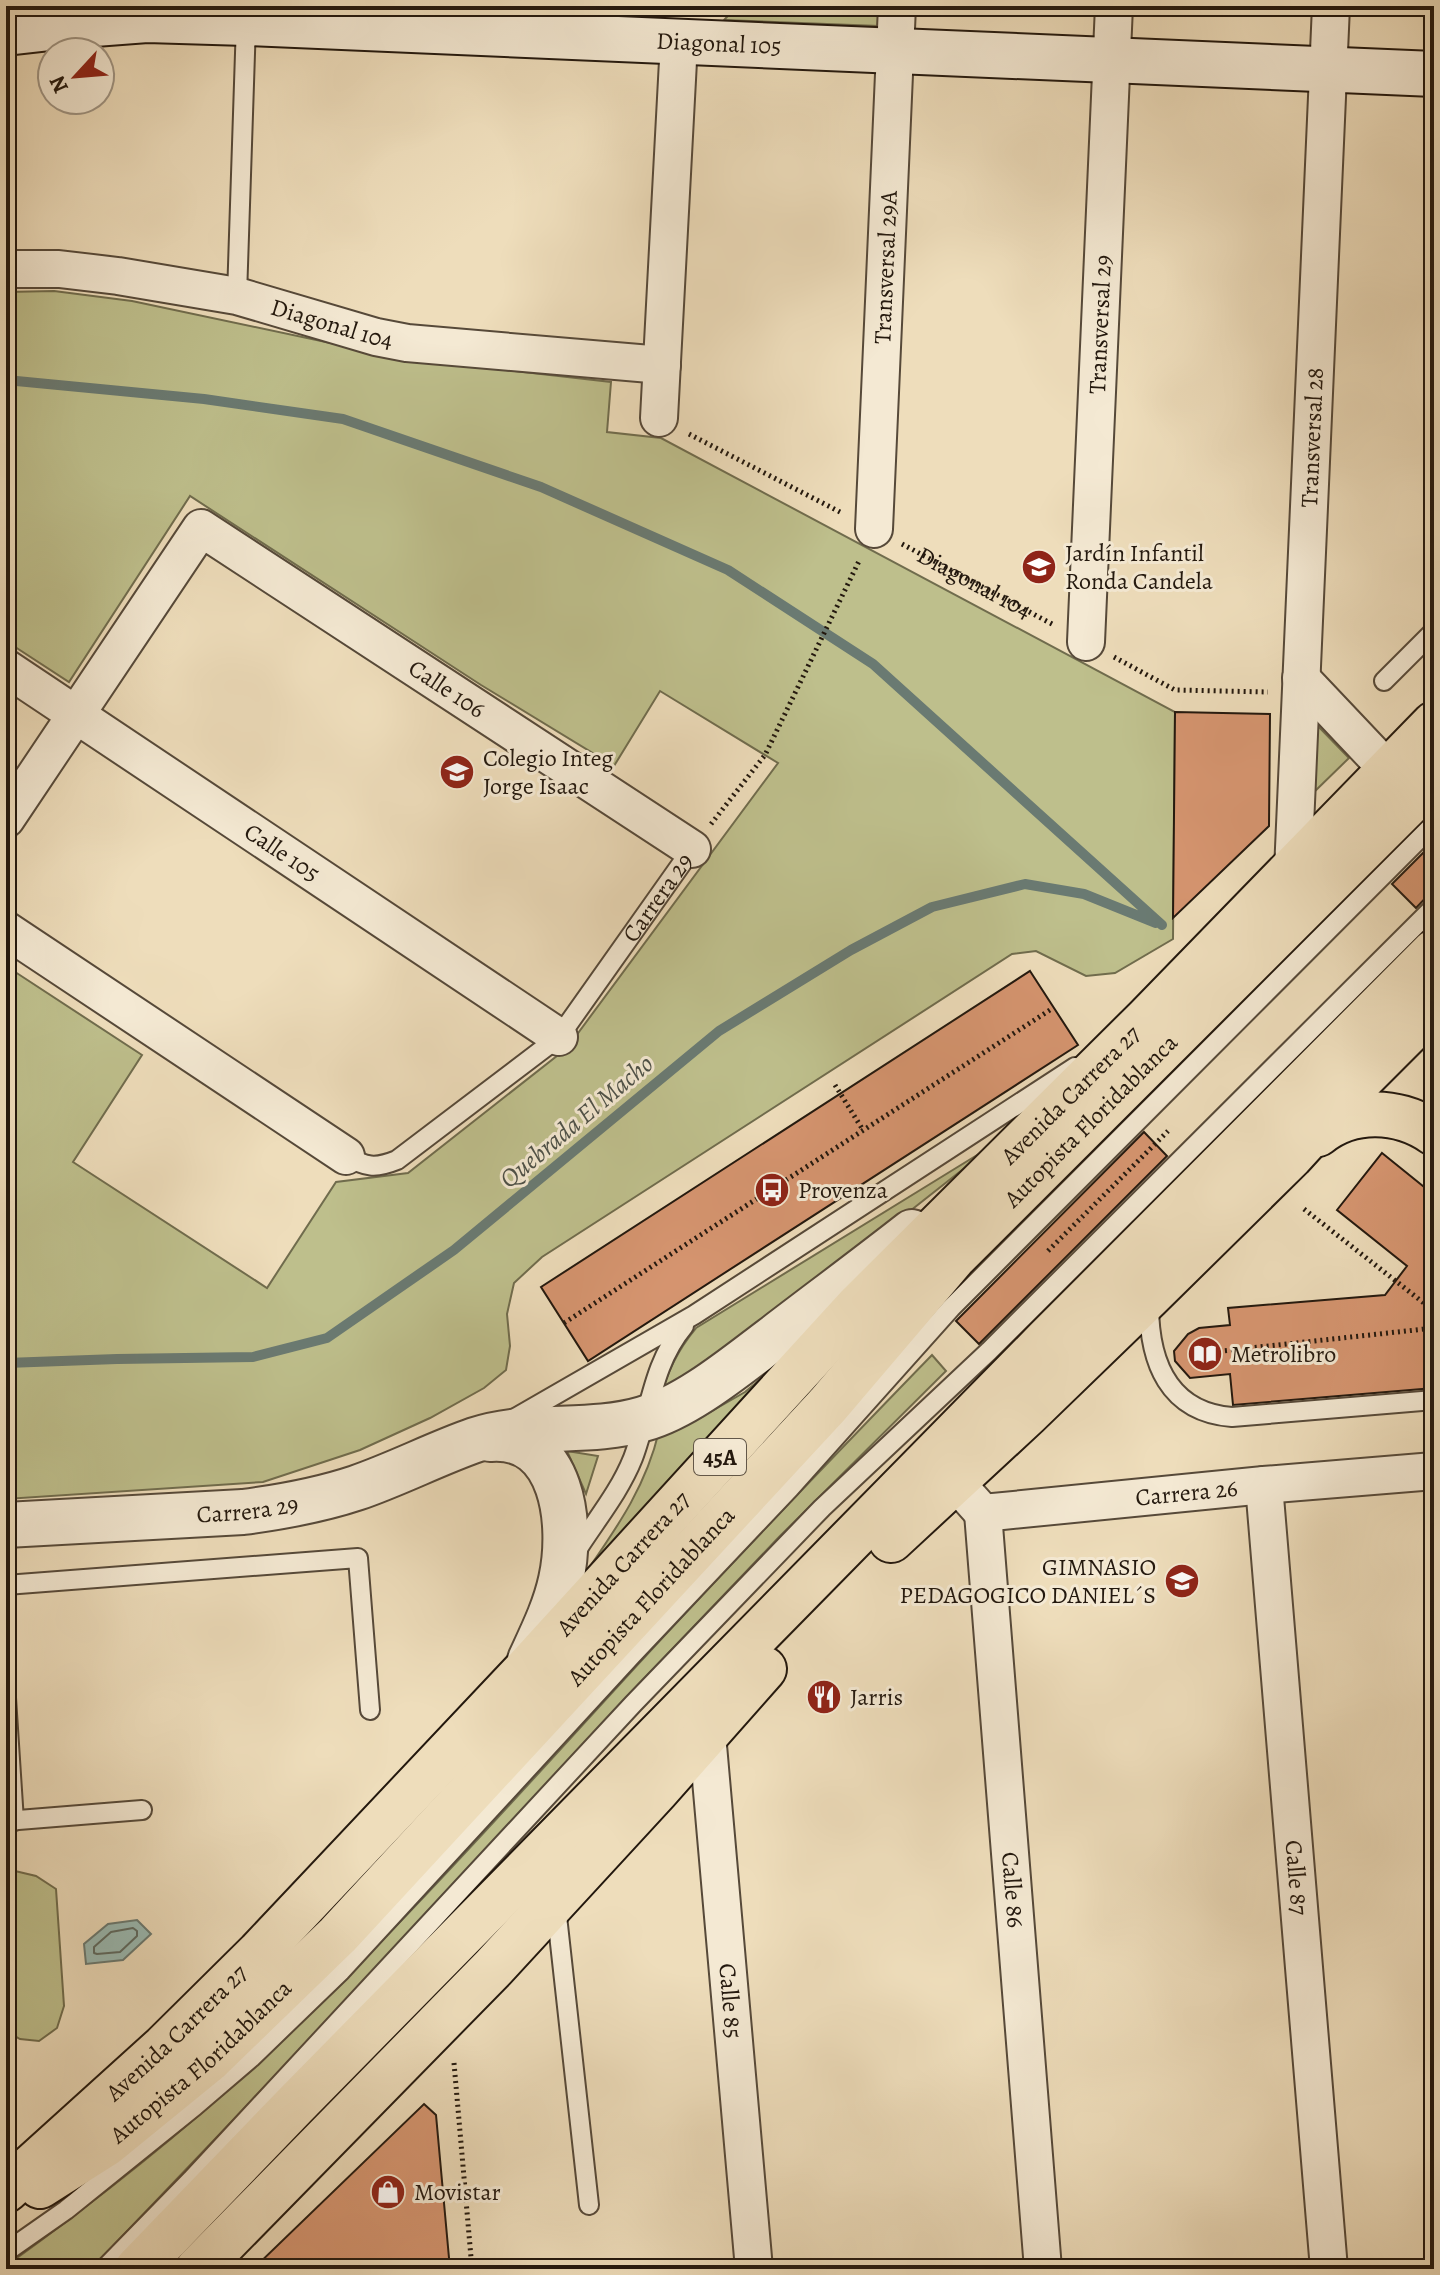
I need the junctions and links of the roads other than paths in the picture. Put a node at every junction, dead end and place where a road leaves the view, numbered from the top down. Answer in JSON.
{"nodes":[{"id":1,"x":897,"y":6,"type":"edge"},
{"id":2,"x":1114,"y":6,"type":"edge"},
{"id":3,"x":1331,"y":6,"type":"edge"},
{"id":4,"x":140,"y":13,"type":"edge"},
{"id":5,"x":549,"y":21,"type":"edge"},
{"id":6,"x":246,"y":23,"type":"junction"},
{"id":7,"x":6,"y":33,"type":"edge"},
{"id":8,"x":679,"y":42,"type":"junction"},
{"id":9,"x":895,"y":52,"type":"junction"},
{"id":10,"x":1111,"y":61,"type":"junction"},
{"id":11,"x":1329,"y":69,"type":"junction"},
{"id":12,"x":1434,"y":74,"type":"edge"},
{"id":13,"x":6,"y":269,"type":"edge"},
{"id":14,"x":237,"y":296,"type":"junction"},
{"id":15,"x":662,"y":365,"type":"junction"},
{"id":16,"x":659,"y":418,"type":"road end"},
{"id":17,"x":874,"y":529,"type":"road end"},
{"id":18,"x":1434,"y":631,"type":"edge"},
{"id":19,"x":1086,"y":642,"type":"road end"},
{"id":20,"x":6,"y":668,"type":"edge"},
{"id":21,"x":1384,"y":681,"type":"dead end"},
{"id":22,"x":1301,"y":685,"type":"junction"},
{"id":23,"x":76,"y":715,"type":"junction"},
{"id":24,"x":1434,"y":724,"type":"edge"},
{"id":25,"x":1389,"y":771,"type":"junction"},
{"id":26,"x":1434,"y":778,"type":"edge"},
{"id":27,"x":6,"y":819,"type":"edge"},
{"id":28,"x":1434,"y":824,"type":"edge"},
{"id":29,"x":692,"y":849,"type":"joint"},
{"id":30,"x":1293,"y":871,"type":"junction"},
{"id":31,"x":1434,"y":907,"type":"edge"},
{"id":32,"x":6,"y":930,"type":"edge"},
{"id":33,"x":1434,"y":952,"type":"edge"},
{"id":34,"x":1434,"y":1006,"type":"edge"},
{"id":35,"x":1147,"y":1019,"type":"junction"},
{"id":36,"x":559,"y":1037,"type":"junction"},
{"id":37,"x":1434,"y":1133,"type":"edge"},
{"id":38,"x":346,"y":1156,"type":"joint"},
{"id":39,"x":1291,"y":1156,"type":"junction"},
{"id":40,"x":1000,"y":1165,"type":"junction"},
{"id":41,"x":1148,"y":1297,"type":"junction"},
{"id":42,"x":694,"y":1315,"type":"junction"},
{"id":43,"x":1434,"y":1400,"type":"edge"},
{"id":44,"x":645,"y":1419,"type":"junction"},
{"id":45,"x":476,"y":1440,"type":"junction"},
{"id":46,"x":1434,"y":1471,"type":"edge"},
{"id":47,"x":1264,"y":1485,"type":"junction"},
{"id":48,"x":968,"y":1497,"type":"junction"},
{"id":49,"x":6,"y":1525,"type":"edge"},
{"id":50,"x":561,"y":1583,"type":"junction"},
{"id":51,"x":6,"y":1585,"type":"edge"},
{"id":52,"x":525,"y":1671,"type":"junction"},
{"id":53,"x":6,"y":1698,"type":"edge"},
{"id":54,"x":370,"y":1710,"type":"dead end"},
{"id":55,"x":707,"y":1734,"type":"junction"},
{"id":56,"x":142,"y":1810,"type":"dead end"},
{"id":57,"x":10,"y":1821,"type":"edge"},
{"id":58,"x":556,"y":1900,"type":"junction"},
{"id":59,"x":6,"y":2190,"type":"edge"},
{"id":60,"x":589,"y":2205,"type":"dead end"},
{"id":61,"x":6,"y":2206,"type":"edge"},
{"id":62,"x":6,"y":2252,"type":"edge"},
{"id":63,"x":104,"y":2269,"type":"edge"},
{"id":64,"x":137,"y":2269,"type":"edge"},
{"id":65,"x":198,"y":2269,"type":"edge"},
{"id":66,"x":754,"y":2269,"type":"edge"},
{"id":67,"x":1043,"y":2269,"type":"edge"},
{"id":68,"x":1329,"y":2269,"type":"edge"}],
"edges":[{"from":1,"to":9,"type":"street","name":"Transversal 29A"},
{"from":2,"to":10,"type":"street","name":"Transversal 29"},
{"from":3,"to":11,"type":"street","name":"Transversal 28"},
{"from":4,"to":6,"type":"main road","name":"Diagonal 105"},
{"from":4,"to":7,"type":"main road","name":"Diagonal 105"},
{"from":5,"to":6,"type":"main road","name":"Diagonal 105"},
{"from":5,"to":8,"type":"main road","name":"Diagonal 105"},
{"from":6,"to":14,"type":"lane"},
{"from":8,"to":9,"type":"main road","name":"Diagonal 105"},
{"from":8,"to":15,"type":"street"},
{"from":9,"to":10,"type":"main road","name":"Diagonal 105"},
{"from":9,"to":17,"type":"street","name":"Transversal 29A"},
{"from":10,"to":11,"type":"main road","name":"Diagonal 105"},
{"from":10,"to":19,"type":"street","name":"Transversal 29"},
{"from":11,"to":12,"type":"main road","name":"Diagonal 105"},
{"from":11,"to":22,"type":"street","name":"Transversal 28"},
{"from":13,"to":14,"type":"street","name":"Diagonal 104"},
{"from":14,"to":15,"type":"street","name":"Diagonal 104"},
{"from":15,"to":16,"type":"street"},
{"from":18,"to":21,"type":"lane"},
{"from":20,"to":23,"type":"street","name":"Calle 105"},
{"from":22,"to":25,"type":"street"},
{"from":22,"to":30,"type":"street","name":"Transversal 28"},
{"from":23,"to":27,"type":"street"},
{"from":23,"to":29,"type":"street","name":"Calle 106"},
{"from":23,"to":36,"type":"street","name":"Calle 105"},
{"from":24,"to":25,"type":"highway","name":"Avenida Carrera 27","number":"45A"},
{"from":25,"to":30,"type":"highway","name":"Avenida Carrera 27","number":"45A"},
{"from":26,"to":61,"type":"highway","name":"Autopista Floridablanca","number":"45A"},
{"from":28,"to":62,"type":"lane"},
{"from":29,"to":36,"type":"lane","name":"Carrera 29"},
{"from":30,"to":35,"type":"highway","name":"Avenida Carrera 27","number":"45A"},
{"from":31,"to":63,"type":"lane"},
{"from":32,"to":38,"type":"street"},
{"from":33,"to":64,"type":"highway"},
{"from":34,"to":39,"type":"highway"},
{"from":35,"to":40,"type":"highway","name":"Avenida Carrera 27","number":"45A"},
{"from":35,"to":42,"type":"lane"},
{"from":36,"to":38,"type":"lane","name":"Carrera 29"},
{"from":37,"to":39,"type":"highway"},
{"from":39,"to":41,"type":"highway"},
{"from":40,"to":44,"type":"main road","name":"Carrera 29"},
{"from":40,"to":52,"type":"highway","name":"Avenida Carrera 27","number":"45A"},
{"from":41,"to":43,"type":"lane"},
{"from":41,"to":48,"type":"highway"},
{"from":42,"to":44,"type":"lane"},
{"from":42,"to":45,"type":"lane"},
{"from":44,"to":45,"type":"main road","name":"Carrera 29"},
{"from":44,"to":50,"type":"lane"},
{"from":45,"to":49,"type":"main road","name":"Carrera 29"},
{"from":45,"to":50,"type":"main road","name":"Carrera 29"},
{"from":46,"to":47,"type":"street","name":"Carrera 26"},
{"from":47,"to":48,"type":"street","name":"Carrera 26"},
{"from":47,"to":68,"type":"street","name":"Calle 87"},
{"from":48,"to":55,"type":"highway"},
{"from":48,"to":67,"type":"street","name":"Calle 86"},
{"from":50,"to":52,"type":"main road","name":"Carrera 29"},
{"from":51,"to":54,"type":"lane"},
{"from":52,"to":59,"type":"highway","name":"Avenida Carrera 27","number":"45A"},
{"from":53,"to":57,"type":"lane"},
{"from":55,"to":58,"type":"highway"},
{"from":55,"to":66,"type":"street","name":"Calle 85"},
{"from":56,"to":57,"type":"lane"},
{"from":58,"to":60,"type":"lane"},
{"from":58,"to":65,"type":"highway"}]}
